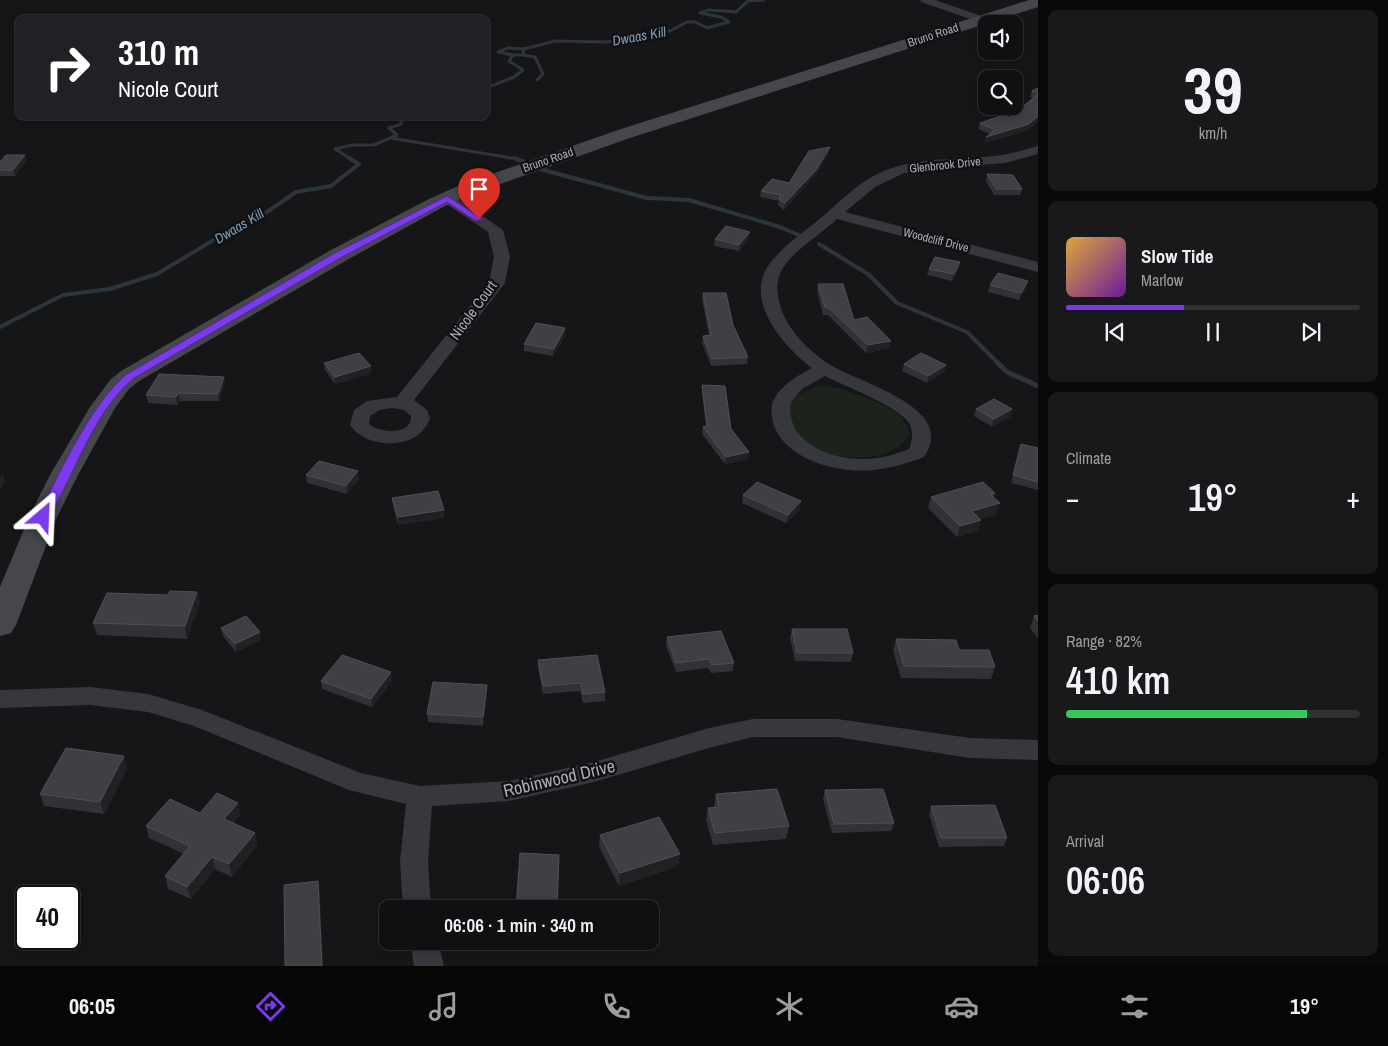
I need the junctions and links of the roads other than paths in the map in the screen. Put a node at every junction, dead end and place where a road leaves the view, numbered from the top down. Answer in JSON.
{"nodes":[{"id":1,"x":925,"y":0,"type":"edge"},
{"id":2,"x":1038,"y":2,"type":"edge"},
{"id":3,"x":994,"y":15,"type":"edge"},
{"id":4,"x":978,"y":18,"type":"edge"},
{"id":5,"x":978,"y":20,"type":"edge"},
{"id":6,"x":1038,"y":150,"type":"edge"},
{"id":7,"x":447,"y":198,"type":"junction"},
{"id":8,"x":834,"y":214,"type":"junction"},
{"id":9,"x":1038,"y":267,"type":"edge"},
{"id":10,"x":824,"y":369,"type":"junction"},
{"id":11,"x":402,"y":403,"type":"dead end"},
{"id":12,"x":0,"y":625,"type":"edge"},
{"id":13,"x":0,"y":699,"type":"edge"},
{"id":14,"x":1038,"y":750,"type":"edge"},
{"id":15,"x":420,"y":796,"type":"junction"},
{"id":16,"x":416,"y":900,"type":"edge"},
{"id":17,"x":426,"y":950,"type":"edge"},
{"id":18,"x":429,"y":966,"type":"edge"}],
"edges":[{"from":1,"to":4,"type":"street"},
{"from":2,"to":3,"type":"street","name":"Bruno Road"},
{"from":5,"to":7,"type":"street","name":"Bruno Road"},
{"from":6,"to":8,"type":"street","name":"Glenbrook Drive"},
{"from":7,"to":11,"type":"street","name":"Nicole Court"},
{"from":7,"to":12,"type":"street","name":"Bruno Road"},
{"from":8,"to":9,"type":"street","name":"Woodcliff Drive"},
{"from":8,"to":10,"type":"street","name":"Glenbrook Drive"},
{"from":10,"to":10,"type":"street","name":"Glenbrook Drive"},
{"from":13,"to":15,"type":"street","name":"Robinwood Drive"},
{"from":14,"to":15,"type":"street","name":"Robinwood Drive"},
{"from":15,"to":16,"type":"street"},
{"from":17,"to":18,"type":"street"}]}
